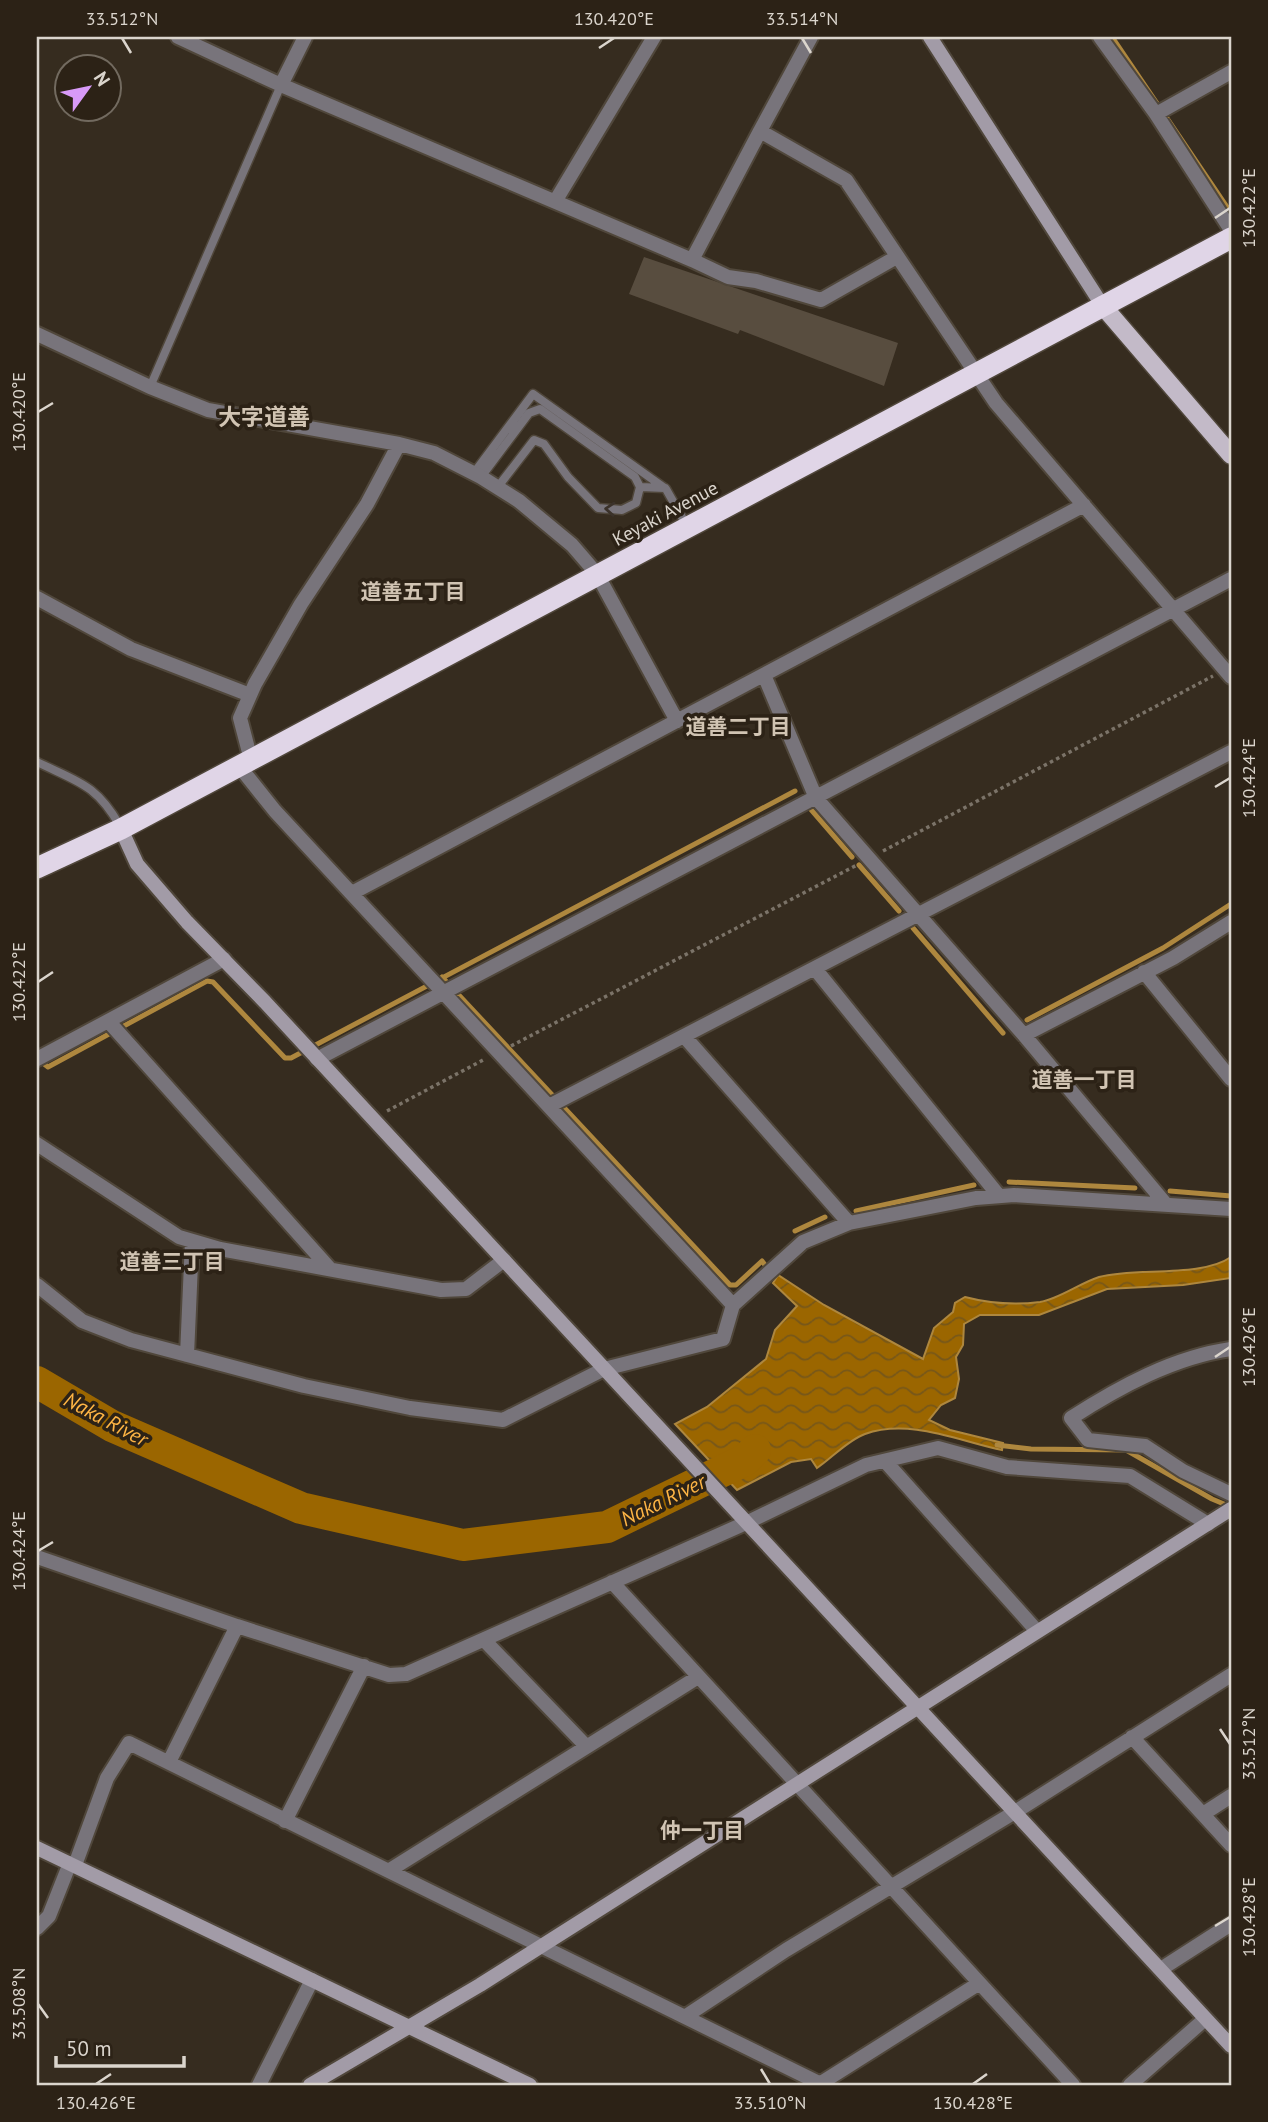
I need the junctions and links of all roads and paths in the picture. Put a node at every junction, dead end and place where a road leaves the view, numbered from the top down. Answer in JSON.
{"nodes":[{"id":1,"x":178,"y":37,"type":"edge"},
{"id":2,"x":305,"y":37,"type":"edge"},
{"id":3,"x":654,"y":37,"type":"edge"},
{"id":4,"x":811,"y":37,"type":"edge"},
{"id":5,"x":930,"y":37,"type":"edge"},
{"id":6,"x":1100,"y":37,"type":"edge"},
{"id":7,"x":1231,"y":72,"type":"edge"},
{"id":8,"x":281,"y":85,"type":"junction"},
{"id":9,"x":1156,"y":114,"type":"junction"},
{"id":10,"x":760,"y":131,"type":"junction"},
{"id":11,"x":556,"y":200,"type":"junction"},
{"id":12,"x":1231,"y":230,"type":"edge"},
{"id":13,"x":1231,"y":238,"type":"edge"},
{"id":14,"x":895,"y":258,"type":"junction"},
{"id":15,"x":692,"y":260,"type":"junction"},
{"id":16,"x":1102,"y":305,"type":"junction"},
{"id":17,"x":37,"y":334,"type":"edge"},
{"id":18,"x":977,"y":373,"type":"junction"},
{"id":19,"x":150,"y":387,"type":"junction"},
{"id":20,"x":399,"y":444,"type":"junction"},
{"id":21,"x":1231,"y":455,"type":"edge"},
{"id":22,"x":622,"y":457,"type":"junction"},
{"id":23,"x":477,"y":475,"type":"junction"},
{"id":24,"x":635,"y":477,"type":"junction"},
{"id":25,"x":640,"y":487,"type":"junction"},
{"id":26,"x":496,"y":488,"type":"junction"},
{"id":27,"x":666,"y":489,"type":"junction"},
{"id":28,"x":1084,"y":505,"type":"junction"},
{"id":29,"x":687,"y":527,"type":"junction"},
{"id":30,"x":597,"y":574,"type":"junction"},
{"id":31,"x":1231,"y":579,"type":"edge"},
{"id":32,"x":37,"y":598,"type":"edge"},
{"id":33,"x":1171,"y":609,"type":"junction"},
{"id":34,"x":1228,"y":674,"type":"edge"},
{"id":35,"x":764,"y":675,"type":"junction"},
{"id":36,"x":250,"y":695,"type":"junction"},
{"id":37,"x":677,"y":721,"type":"junction"},
{"id":38,"x":1231,"y":752,"type":"edge"},
{"id":39,"x":37,"y":762,"type":"edge"},
{"id":40,"x":245,"y":763,"type":"junction"},
{"id":41,"x":816,"y":798,"type":"junction"},
{"id":42,"x":121,"y":829,"type":"junction"},
{"id":43,"x":870,"y":858,"type":"junction"},
{"id":44,"x":37,"y":868,"type":"edge"},
{"id":45,"x":37,"y":879,"type":"edge"},
{"id":46,"x":352,"y":893,"type":"junction"},
{"id":47,"x":919,"y":914,"type":"junction"},
{"id":48,"x":1231,"y":922,"type":"edge"},
{"id":49,"x":224,"y":959,"type":"junction"},
{"id":50,"x":816,"y":970,"type":"junction"},
{"id":51,"x":1144,"y":972,"type":"junction"},
{"id":52,"x":443,"y":992,"type":"junction"},
{"id":53,"x":109,"y":1022,"type":"junction"},
{"id":54,"x":1024,"y":1035,"type":"junction"},
{"id":55,"x":684,"y":1036,"type":"junction"},
{"id":56,"x":499,"y":1052,"type":"junction"},
{"id":57,"x":37,"y":1059,"type":"edge"},
{"id":58,"x":317,"y":1059,"type":"junction"},
{"id":59,"x":1231,"y":1079,"type":"edge"},
{"id":60,"x":549,"y":1106,"type":"junction"},
{"id":61,"x":372,"y":1118,"type":"junction"},
{"id":62,"x":37,"y":1144,"type":"edge"},
{"id":63,"x":999,"y":1196,"type":"junction"},
{"id":64,"x":1164,"y":1202,"type":"junction"},
{"id":65,"x":1231,"y":1209,"type":"edge"},
{"id":66,"x":849,"y":1223,"type":"junction"},
{"id":67,"x":192,"y":1241,"type":"junction"},
{"id":68,"x":504,"y":1260,"type":"junction"},
{"id":69,"x":330,"y":1269,"type":"junction"},
{"id":70,"x":37,"y":1285,"type":"edge"},
{"id":71,"x":733,"y":1305,"type":"junction"},
{"id":72,"x":1231,"y":1349,"type":"edge"},
{"id":73,"x":187,"y":1355,"type":"junction"},
{"id":74,"x":608,"y":1373,"type":"junction"},
{"id":75,"x":885,"y":1461,"type":"junction"},
{"id":76,"x":1231,"y":1494,"type":"edge"},
{"id":77,"x":1227,"y":1512,"type":"edge"},
{"id":78,"x":743,"y":1518,"type":"junction"},
{"id":79,"x":1208,"y":1524,"type":"junction"},
{"id":80,"x":37,"y":1557,"type":"edge"},
{"id":81,"x":612,"y":1582,"type":"junction"},
{"id":82,"x":237,"y":1626,"type":"junction"},
{"id":83,"x":1036,"y":1630,"type":"junction"},
{"id":84,"x":484,"y":1640,"type":"junction"},
{"id":85,"x":364,"y":1667,"type":"junction"},
{"id":86,"x":1231,"y":1675,"type":"edge"},
{"id":87,"x":698,"y":1677,"type":"junction"},
{"id":88,"x":917,"y":1706,"type":"junction"},
{"id":89,"x":1132,"y":1737,"type":"junction"},
{"id":90,"x":586,"y":1746,"type":"junction"},
{"id":91,"x":169,"y":1762,"type":"junction"},
{"id":92,"x":797,"y":1783,"type":"junction"},
{"id":93,"x":1231,"y":1796,"type":"edge"},
{"id":94,"x":1015,"y":1812,"type":"junction"},
{"id":95,"x":1203,"y":1814,"type":"junction"},
{"id":96,"x":285,"y":1821,"type":"junction"},
{"id":97,"x":1231,"y":1844,"type":"edge"},
{"id":98,"x":37,"y":1848,"type":"edge"},
{"id":99,"x":72,"y":1864,"type":"junction"},
{"id":100,"x":390,"y":1870,"type":"junction"},
{"id":101,"x":892,"y":1887,"type":"junction"},
{"id":102,"x":1231,"y":1924,"type":"edge"},
{"id":103,"x":37,"y":1928,"type":"edge"},
{"id":104,"x":541,"y":1946,"type":"junction"},
{"id":105,"x":1161,"y":1969,"type":"junction"},
{"id":106,"x":312,"y":1980,"type":"junction"},
{"id":107,"x":978,"y":1984,"type":"junction"},
{"id":108,"x":686,"y":2016,"type":"junction"},
{"id":109,"x":1205,"y":2018,"type":"junction"},
{"id":110,"x":405,"y":2028,"type":"junction"},
{"id":111,"x":1231,"y":2046,"type":"edge"},
{"id":112,"x":259,"y":2085,"type":"edge"},
{"id":113,"x":310,"y":2085,"type":"edge"},
{"id":114,"x":530,"y":2085,"type":"edge"},
{"id":115,"x":821,"y":2085,"type":"edge"},
{"id":116,"x":1073,"y":2085,"type":"edge"},
{"id":117,"x":1130,"y":2085,"type":"edge"}],
"edges":[{"from":1,"to":8,"type":"street"},
{"from":2,"to":8,"type":"street"},
{"from":3,"to":11,"type":"street"},
{"from":4,"to":10,"type":"street"},
{"from":5,"to":16,"type":"street"},
{"from":6,"to":9,"type":"street"},
{"from":7,"to":9,"type":"street"},
{"from":8,"to":11,"type":"street"},
{"from":8,"to":19,"type":"lane"},
{"from":9,"to":12,"type":"street"},
{"from":10,"to":14,"type":"street"},
{"from":10,"to":15,"type":"street"},
{"from":11,"to":15,"type":"street"},
{"from":13,"to":16,"type":"highway","name":"Keyaki Avenue"},
{"from":14,"to":15,"type":"street"},
{"from":14,"to":18,"type":"street"},
{"from":16,"to":18,"type":"highway","name":"Keyaki Avenue"},
{"from":16,"to":21,"type":"main road"},
{"from":17,"to":19,"type":"street"},
{"from":18,"to":28,"type":"street"},
{"from":18,"to":29,"type":"highway","name":"Keyaki Avenue"},
{"from":19,"to":20,"type":"street"},
{"from":20,"to":23,"type":"street"},
{"from":20,"to":36,"type":"street"},
{"from":22,"to":23,"type":"lane"},
{"from":22,"to":24,"type":"lane"},
{"from":22,"to":27,"type":"lane"},
{"from":23,"to":24,"type":"lane"},
{"from":23,"to":26,"type":"street"},
{"from":24,"to":25,"type":"lane"},
{"from":25,"to":26,"type":"lane","one_way":true},
{"from":25,"to":27,"type":"lane"},
{"from":26,"to":30,"type":"street"},
{"from":27,"to":29,"type":"lane"},
{"from":28,"to":33,"type":"street"},
{"from":28,"to":35,"type":"street"},
{"from":29,"to":30,"type":"highway","name":"Keyaki Avenue"},
{"from":30,"to":37,"type":"street"},
{"from":30,"to":40,"type":"highway","name":"Keyaki Avenue"},
{"from":31,"to":33,"type":"street"},
{"from":32,"to":36,"type":"street"},
{"from":33,"to":34,"type":"street"},
{"from":33,"to":41,"type":"street"},
{"from":34,"to":43,"type":"path"},
{"from":35,"to":37,"type":"street"},
{"from":35,"to":41,"type":"street"},
{"from":36,"to":40,"type":"street"},
{"from":37,"to":46,"type":"street"},
{"from":38,"to":47,"type":"street"},
{"from":39,"to":42,"type":"lane"},
{"from":40,"to":42,"type":"highway","name":"Keyaki Avenue"},
{"from":40,"to":46,"type":"street"},
{"from":41,"to":43,"type":"street"},
{"from":41,"to":52,"type":"street"},
{"from":42,"to":44,"type":"highway"},
{"from":42,"to":45,"type":"highway"},
{"from":42,"to":49,"type":"street"},
{"from":43,"to":47,"type":"street"},
{"from":43,"to":56,"type":"path"},
{"from":46,"to":52,"type":"street"},
{"from":47,"to":50,"type":"street"},
{"from":47,"to":54,"type":"street"},
{"from":48,"to":51,"type":"street"},
{"from":49,"to":53,"type":"street"},
{"from":49,"to":58,"type":"street"},
{"from":50,"to":55,"type":"street"},
{"from":50,"to":63,"type":"street"},
{"from":51,"to":54,"type":"street"},
{"from":51,"to":59,"type":"street"},
{"from":52,"to":56,"type":"street"},
{"from":52,"to":58,"type":"street"},
{"from":53,"to":57,"type":"street"},
{"from":53,"to":69,"type":"street"},
{"from":54,"to":64,"type":"street"},
{"from":55,"to":60,"type":"street"},
{"from":55,"to":66,"type":"street"},
{"from":56,"to":60,"type":"street"},
{"from":56,"to":61,"type":"path"},
{"from":58,"to":61,"type":"street"},
{"from":60,"to":71,"type":"street"},
{"from":61,"to":68,"type":"street"},
{"from":62,"to":67,"type":"street"},
{"from":63,"to":64,"type":"street"},
{"from":63,"to":66,"type":"street"},
{"from":64,"to":65,"type":"street"},
{"from":66,"to":71,"type":"street"},
{"from":67,"to":69,"type":"street"},
{"from":67,"to":73,"type":"street"},
{"from":68,"to":69,"type":"street"},
{"from":68,"to":74,"type":"street"},
{"from":70,"to":73,"type":"street"},
{"from":71,"to":74,"type":"street"},
{"from":72,"to":76,"type":"street"},
{"from":73,"to":74,"type":"street"},
{"from":74,"to":78,"type":"street"},
{"from":75,"to":78,"type":"street"},
{"from":75,"to":79,"type":"street"},
{"from":75,"to":83,"type":"street"},
{"from":77,"to":79,"type":"street"},
{"from":78,"to":81,"type":"street"},
{"from":78,"to":88,"type":"street"},
{"from":79,"to":83,"type":"street"},
{"from":80,"to":82,"type":"street"},
{"from":81,"to":84,"type":"street"},
{"from":81,"to":87,"type":"street"},
{"from":82,"to":85,"type":"street"},
{"from":82,"to":91,"type":"street"},
{"from":83,"to":88,"type":"street"},
{"from":84,"to":85,"type":"street"},
{"from":84,"to":90,"type":"street"},
{"from":85,"to":96,"type":"street"},
{"from":86,"to":89,"type":"street"},
{"from":87,"to":90,"type":"street"},
{"from":87,"to":92,"type":"street"},
{"from":88,"to":92,"type":"street"},
{"from":88,"to":94,"type":"street"},
{"from":89,"to":94,"type":"street"},
{"from":89,"to":95,"type":"street"},
{"from":90,"to":100,"type":"street"},
{"from":91,"to":96,"type":"street"},
{"from":91,"to":99,"type":"street"},
{"from":92,"to":101,"type":"street"},
{"from":92,"to":104,"type":"street"},
{"from":93,"to":95,"type":"street"},
{"from":94,"to":101,"type":"street"},
{"from":94,"to":105,"type":"street"},
{"from":95,"to":97,"type":"street"},
{"from":96,"to":100,"type":"street"},
{"from":98,"to":99,"type":"street"},
{"from":99,"to":103,"type":"street"},
{"from":99,"to":106,"type":"street"},
{"from":100,"to":104,"type":"street"},
{"from":101,"to":107,"type":"street"},
{"from":101,"to":108,"type":"street"},
{"from":102,"to":105,"type":"street"},
{"from":104,"to":108,"type":"street"},
{"from":104,"to":110,"type":"street"},
{"from":105,"to":109,"type":"street"},
{"from":106,"to":110,"type":"street"},
{"from":106,"to":112,"type":"street"},
{"from":107,"to":115,"type":"street"},
{"from":107,"to":116,"type":"street"},
{"from":108,"to":115,"type":"street"},
{"from":109,"to":111,"type":"street"},
{"from":109,"to":117,"type":"street"},
{"from":110,"to":113,"type":"street"},
{"from":110,"to":114,"type":"street"}]}
